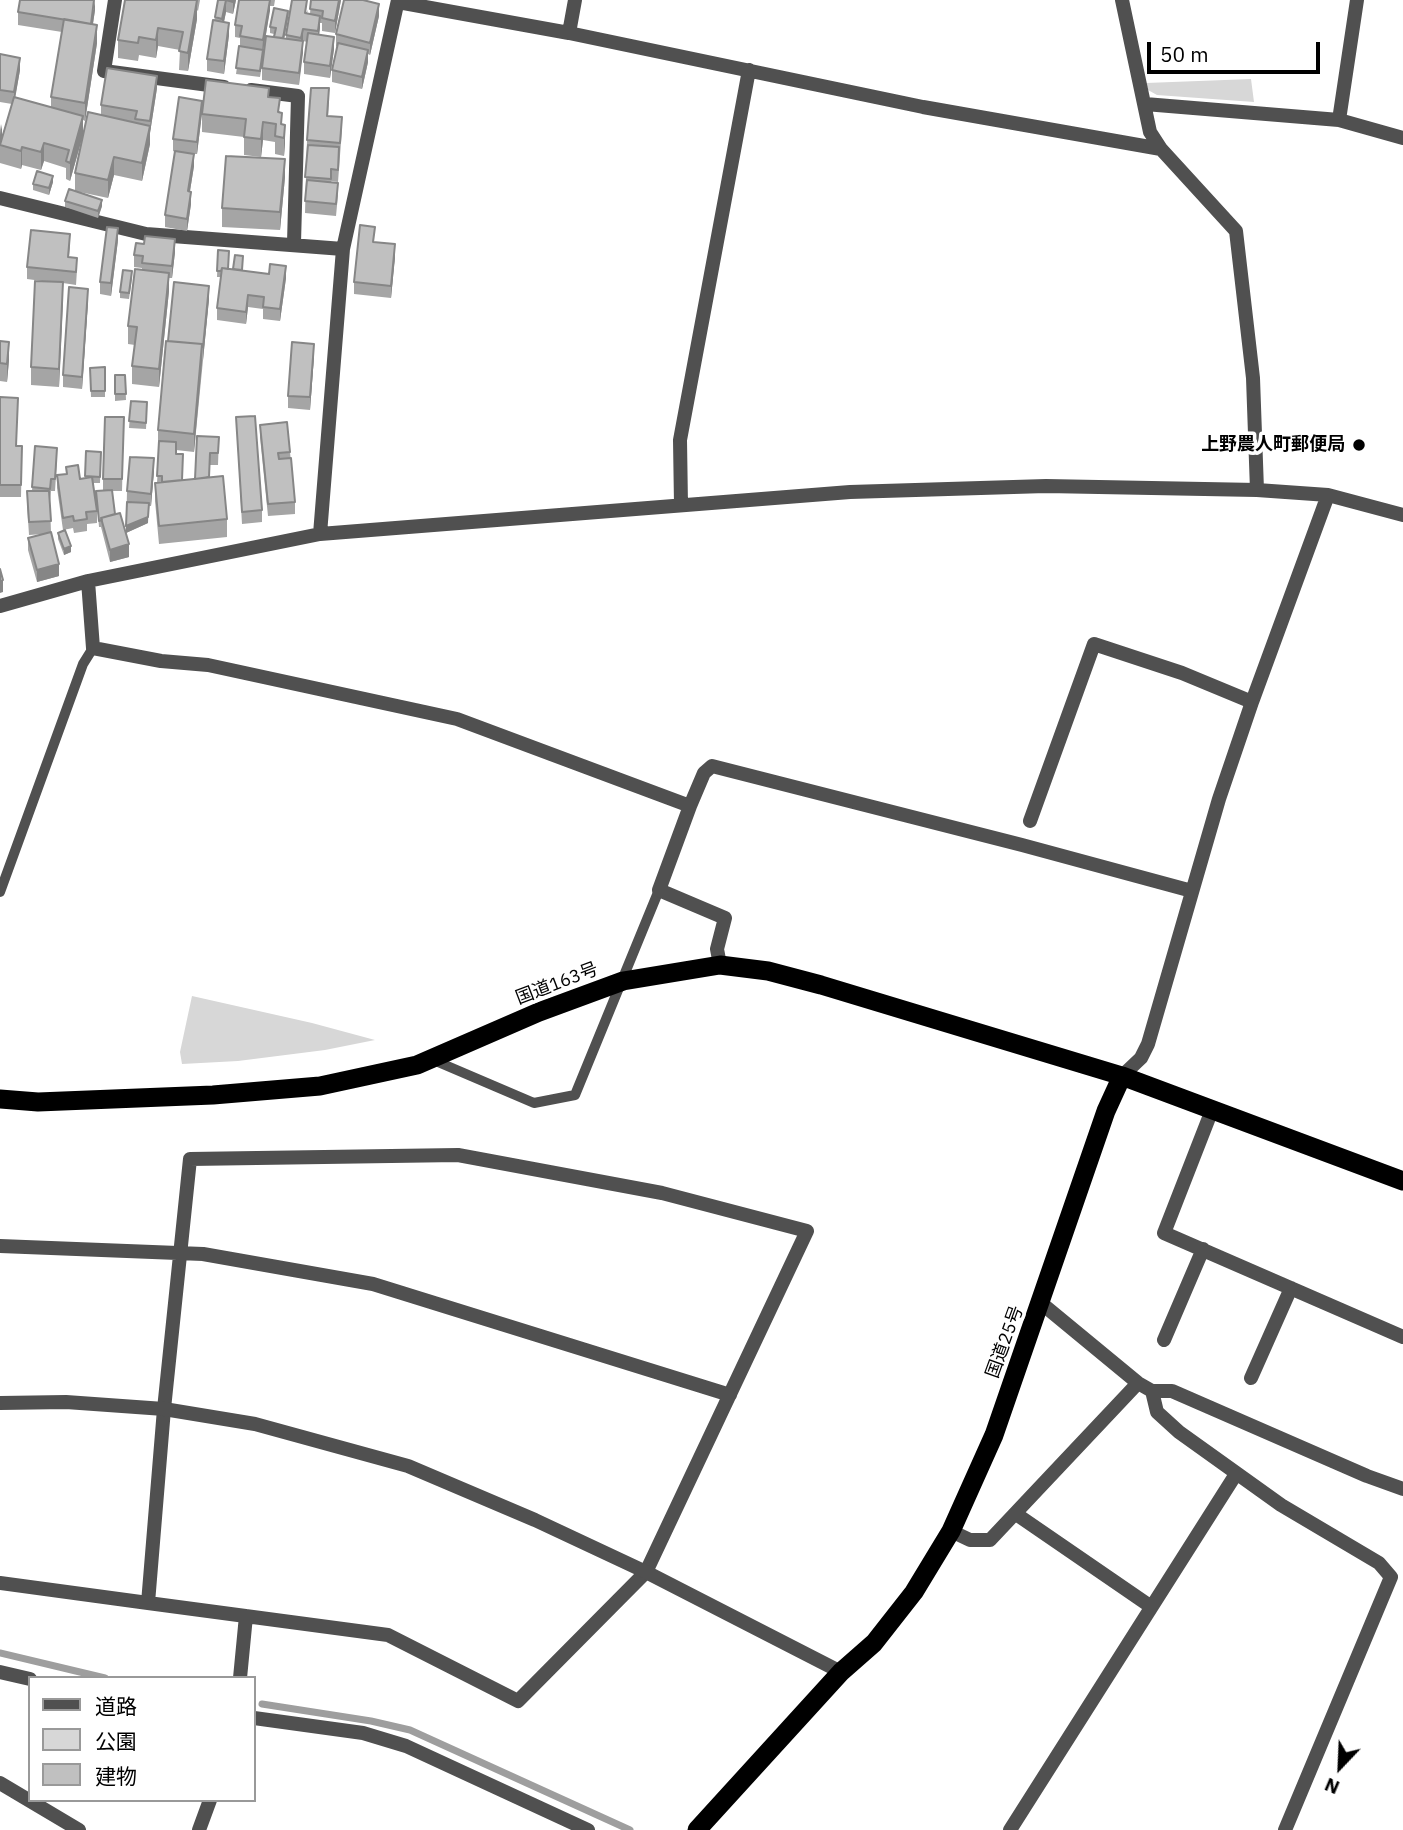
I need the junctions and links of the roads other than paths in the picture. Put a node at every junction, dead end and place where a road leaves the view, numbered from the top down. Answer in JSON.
{"nodes":[{"id":1,"x":116,"y":0,"type":"edge"},
{"id":2,"x":575,"y":0,"type":"edge"},
{"id":3,"x":1122,"y":0,"type":"edge"},
{"id":4,"x":1357,"y":0,"type":"edge"},
{"id":5,"x":398,"y":1,"type":"edge"},
{"id":6,"x":569,"y":33,"type":"junction"},
{"id":7,"x":749,"y":70,"type":"junction"},
{"id":8,"x":1145,"y":104,"type":"junction"},
{"id":9,"x":1339,"y":120,"type":"junction"},
{"id":10,"x":1403,"y":138,"type":"edge"},
{"id":11,"x":1161,"y":149,"type":"junction"},
{"id":12,"x":0,"y":198,"type":"edge"},
{"id":13,"x":293,"y":243,"type":"junction"},
{"id":14,"x":344,"y":249,"type":"junction"},
{"id":15,"x":1257,"y":489,"type":"junction"},
{"id":16,"x":1328,"y":495,"type":"junction"},
{"id":17,"x":681,"y":505,"type":"junction"},
{"id":18,"x":1403,"y":515,"type":"edge"},
{"id":19,"x":320,"y":534,"type":"junction"},
{"id":20,"x":88,"y":581,"type":"junction"},
{"id":21,"x":0,"y":606,"type":"edge"},
{"id":22,"x":93,"y":648,"type":"junction"},
{"id":23,"x":1252,"y":702,"type":"junction"},
{"id":24,"x":690,"y":806,"type":"junction"},
{"id":25,"x":1030,"y":821,"type":"dead end"},
{"id":26,"x":659,"y":890,"type":"junction"},
{"id":27,"x":1192,"y":891,"type":"junction"},
{"id":28,"x":0,"y":892,"type":"edge"},
{"id":29,"x":720,"y":965,"type":"junction"},
{"id":30,"x":623,"y":981,"type":"junction"},
{"id":31,"x":431,"y":1059,"type":"junction"},
{"id":32,"x":1122,"y":1076,"type":"junction"},
{"id":33,"x":0,"y":1099,"type":"edge"},
{"id":34,"x":1212,"y":1110,"type":"junction"},
{"id":35,"x":1403,"y":1181,"type":"edge"},
{"id":36,"x":0,"y":1246,"type":"edge"},
{"id":37,"x":1203,"y":1249,"type":"junction"},
{"id":38,"x":179,"y":1254,"type":"junction"},
{"id":39,"x":1291,"y":1288,"type":"junction"},
{"id":40,"x":1041,"y":1303,"type":"junction"},
{"id":41,"x":1403,"y":1337,"type":"edge"},
{"id":42,"x":1164,"y":1340,"type":"dead end"},
{"id":43,"x":1251,"y":1378,"type":"dead end"},
{"id":44,"x":1138,"y":1383,"type":"junction"},
{"id":45,"x":1153,"y":1391,"type":"junction"},
{"id":46,"x":730,"y":1395,"type":"junction"},
{"id":47,"x":0,"y":1403,"type":"edge"},
{"id":48,"x":164,"y":1409,"type":"junction"},
{"id":49,"x":1236,"y":1474,"type":"junction"},
{"id":50,"x":1403,"y":1489,"type":"edge"},
{"id":51,"x":1016,"y":1514,"type":"junction"},
{"id":52,"x":951,"y":1531,"type":"junction"},
{"id":53,"x":646,"y":1572,"type":"junction"},
{"id":54,"x":0,"y":1583,"type":"edge"},
{"id":55,"x":148,"y":1603,"type":"junction"},
{"id":56,"x":1150,"y":1606,"type":"junction"},
{"id":57,"x":246,"y":1616,"type":"junction"},
{"id":58,"x":0,"y":1672,"type":"edge"},
{"id":59,"x":841,"y":1672,"type":"junction"},
{"id":60,"x":240,"y":1676,"type":"edge"},
{"id":61,"x":28,"y":1679,"type":"edge"},
{"id":62,"x":256,"y":1718,"type":"edge"},
{"id":63,"x":0,"y":1783,"type":"edge"},
{"id":64,"x":28,"y":1800,"type":"edge"},
{"id":65,"x":32,"y":1802,"type":"edge"},
{"id":66,"x":209,"y":1802,"type":"edge"},
{"id":67,"x":79,"y":1830,"type":"edge"},
{"id":68,"x":199,"y":1830,"type":"edge"},
{"id":69,"x":588,"y":1830,"type":"edge"},
{"id":70,"x":697,"y":1830,"type":"edge"},
{"id":71,"x":1010,"y":1830,"type":"edge"},
{"id":72,"x":1285,"y":1830,"type":"edge"}],
"edges":[{"from":1,"to":13,"type":"street"},
{"from":2,"to":6,"type":"street"},
{"from":3,"to":8,"type":"street"},
{"from":4,"to":9,"type":"street"},
{"from":5,"to":6,"type":"street"},
{"from":5,"to":14,"type":"street"},
{"from":6,"to":7,"type":"street"},
{"from":7,"to":11,"type":"street"},
{"from":7,"to":17,"type":"street"},
{"from":8,"to":9,"type":"street"},
{"from":8,"to":11,"type":"street"},
{"from":9,"to":10,"type":"street"},
{"from":11,"to":15,"type":"street"},
{"from":12,"to":13,"type":"street"},
{"from":13,"to":14,"type":"street"},
{"from":14,"to":19,"type":"street"},
{"from":15,"to":16,"type":"street"},
{"from":15,"to":17,"type":"street"},
{"from":16,"to":18,"type":"street"},
{"from":16,"to":23,"type":"street"},
{"from":17,"to":19,"type":"street"},
{"from":19,"to":20,"type":"street"},
{"from":20,"to":21,"type":"street"},
{"from":20,"to":22,"type":"street"},
{"from":22,"to":24,"type":"street"},
{"from":22,"to":28,"type":"lane"},
{"from":23,"to":25,"type":"street"},
{"from":23,"to":27,"type":"street"},
{"from":24,"to":26,"type":"street"},
{"from":24,"to":27,"type":"street"},
{"from":26,"to":29,"type":"street"},
{"from":26,"to":30,"type":"lane"},
{"from":27,"to":32,"type":"street"},
{"from":29,"to":30,"type":"highway","name":"国道163号"},
{"from":29,"to":32,"type":"highway","name":"国道163号"},
{"from":30,"to":31,"type":"highway","name":"国道163号"},
{"from":30,"to":31,"type":"lane"},
{"from":31,"to":33,"type":"highway","name":"国道163号"},
{"from":32,"to":34,"type":"highway"},
{"from":32,"to":40,"type":"highway","name":"国道25号"},
{"from":34,"to":35,"type":"highway"},
{"from":34,"to":37,"type":"street"},
{"from":36,"to":38,"type":"street"},
{"from":37,"to":39,"type":"street"},
{"from":37,"to":42,"type":"street"},
{"from":38,"to":46,"type":"street"},
{"from":38,"to":46,"type":"street"},
{"from":38,"to":48,"type":"street"},
{"from":39,"to":41,"type":"street"},
{"from":39,"to":43,"type":"street"},
{"from":40,"to":44,"type":"street"},
{"from":40,"to":52,"type":"highway","name":"国道25号"},
{"from":44,"to":45,"type":"street"},
{"from":44,"to":51,"type":"street"},
{"from":45,"to":49,"type":"street"},
{"from":45,"to":50,"type":"street"},
{"from":46,"to":53,"type":"street"},
{"from":47,"to":48,"type":"street"},
{"from":48,"to":53,"type":"street"},
{"from":48,"to":55,"type":"street"},
{"from":49,"to":56,"type":"street"},
{"from":49,"to":72,"type":"street"},
{"from":51,"to":52,"type":"street"},
{"from":51,"to":56,"type":"street"},
{"from":52,"to":59,"type":"highway","name":"国道25号"},
{"from":53,"to":57,"type":"street"},
{"from":53,"to":59,"type":"street"},
{"from":54,"to":55,"type":"street"},
{"from":55,"to":57,"type":"street"},
{"from":56,"to":71,"type":"street"},
{"from":57,"to":60,"type":"street"},
{"from":58,"to":61,"type":"street"},
{"from":59,"to":70,"type":"highway","name":"国道25号"},
{"from":62,"to":69,"type":"street"},
{"from":63,"to":64,"type":"street"},
{"from":65,"to":67,"type":"street"},
{"from":66,"to":68,"type":"street"}]}
